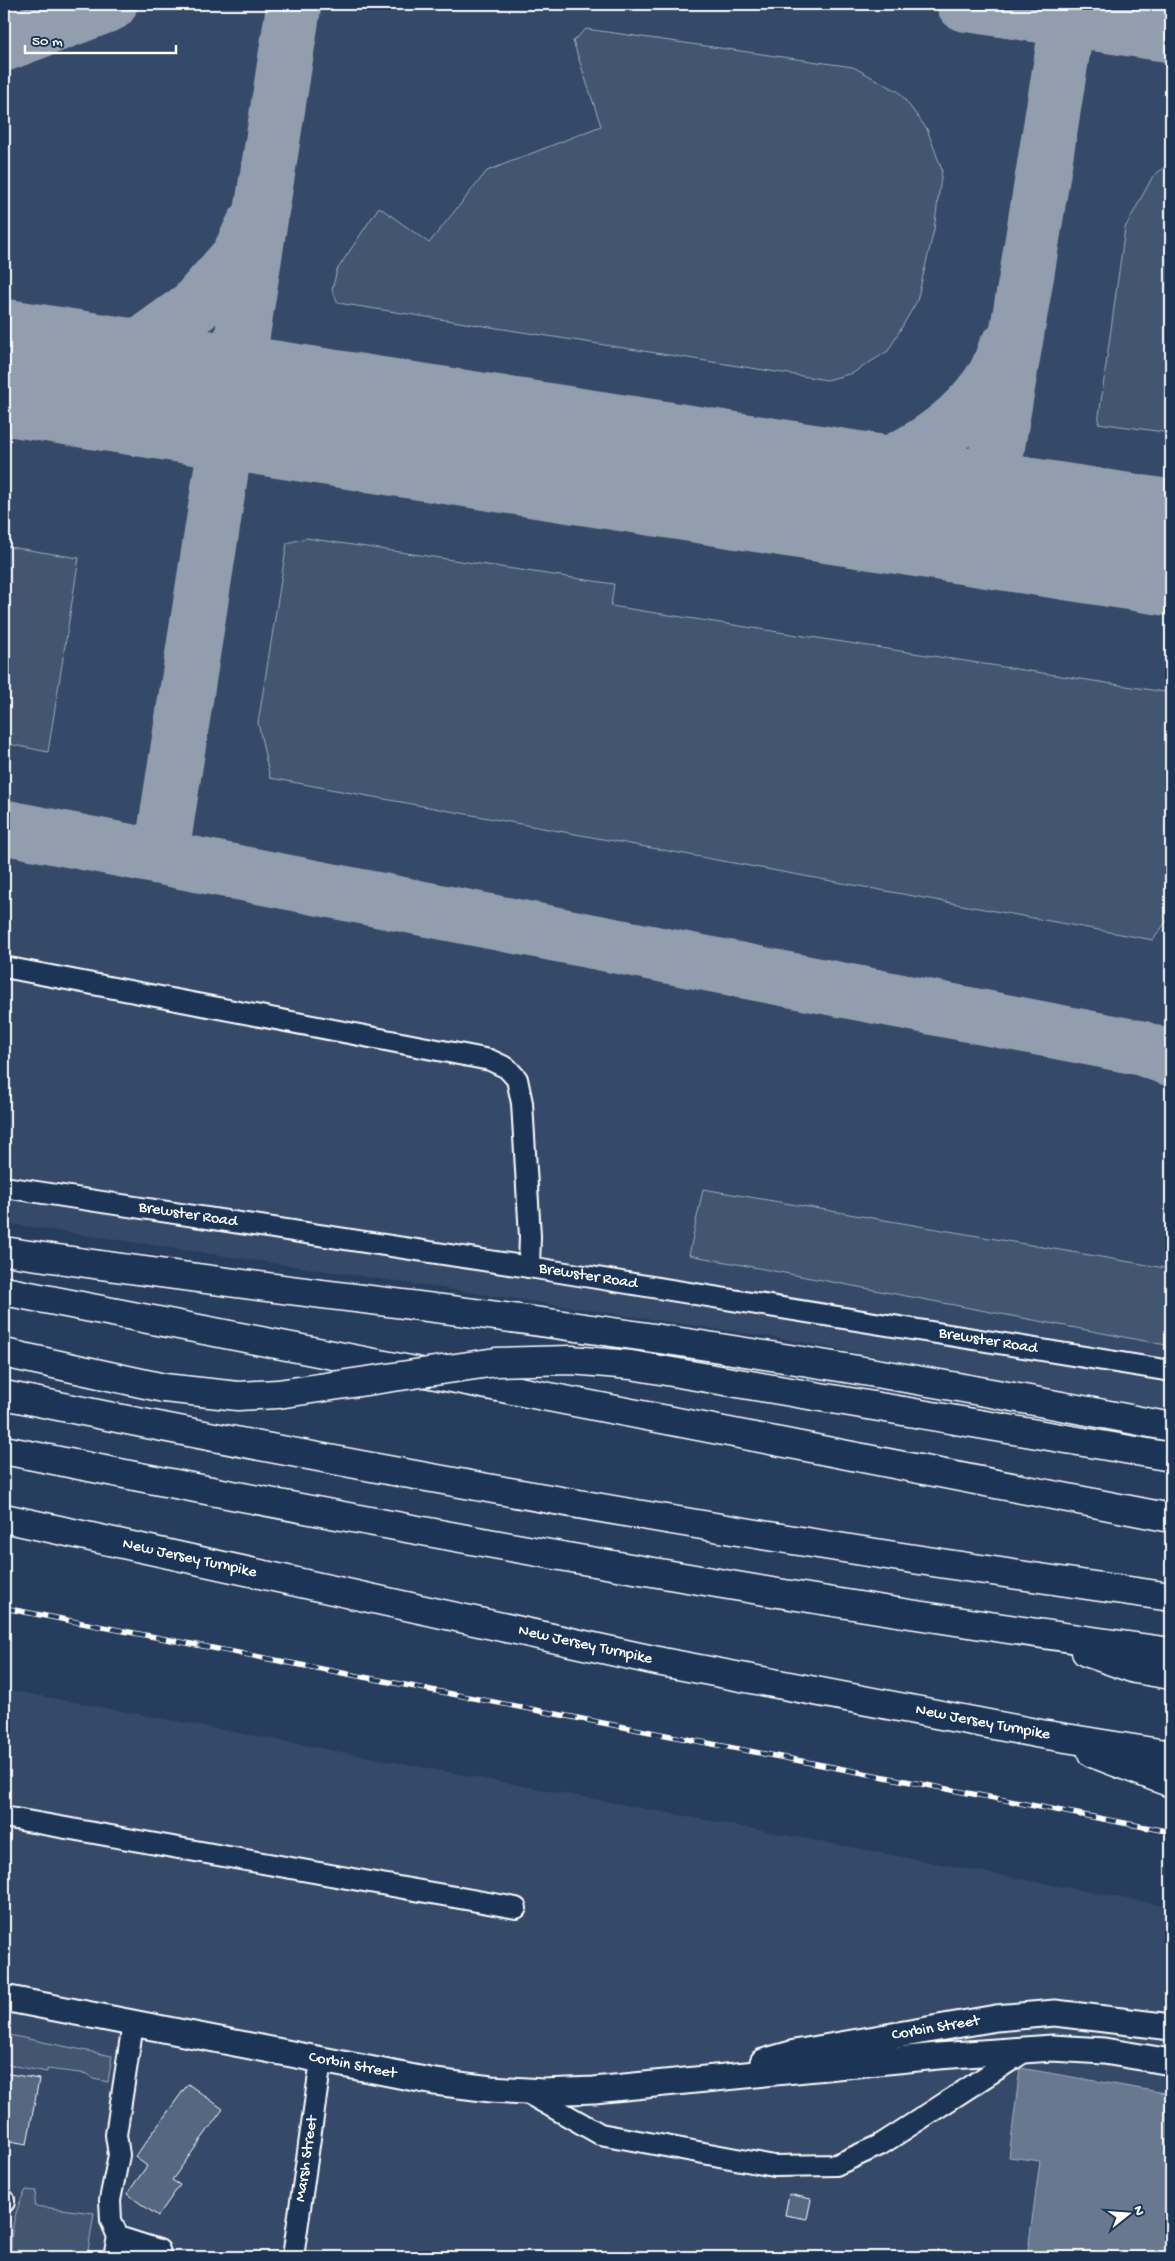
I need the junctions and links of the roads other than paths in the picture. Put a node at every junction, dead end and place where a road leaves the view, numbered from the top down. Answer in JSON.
{"nodes":[{"id":1,"x":4,"y":967,"type":"edge"},
{"id":2,"x":4,"y":1187,"type":"edge"},
{"id":3,"x":4,"y":1250,"type":"edge"},
{"id":4,"x":529,"y":1267,"type":"junction"},
{"id":5,"x":4,"y":1291,"type":"edge"},
{"id":6,"x":4,"y":1353,"type":"edge"},
{"id":7,"x":1171,"y":1371,"type":"edge"},
{"id":8,"x":4,"y":1395,"type":"edge"},
{"id":9,"x":1171,"y":1427,"type":"edge"},
{"id":10,"x":4,"y":1450,"type":"edge"},
{"id":11,"x":1171,"y":1456,"type":"edge"},
{"id":12,"x":4,"y":1518,"type":"edge"},
{"id":13,"x":1171,"y":1518,"type":"edge"},
{"id":14,"x":1171,"y":1597,"type":"edge"},
{"id":15,"x":1024,"y":1631,"type":"junction"},
{"id":16,"x":1171,"y":1652,"type":"edge"},
{"id":17,"x":1171,"y":1675,"type":"edge"},
{"id":18,"x":1042,"y":1734,"type":"junction"},
{"id":19,"x":1171,"y":1755,"type":"edge"},
{"id":20,"x":1171,"y":1783,"type":"edge"},
{"id":21,"x":4,"y":1817,"type":"edge"},
{"id":22,"x":516,"y":1908,"type":"dead end"},
{"id":23,"x":4,"y":1998,"type":"edge"},
{"id":24,"x":133,"y":2024,"type":"junction"},
{"id":25,"x":1171,"y":2027,"type":"edge"},
{"id":26,"x":1027,"y":2050,"type":"junction"},
{"id":27,"x":321,"y":2061,"type":"junction"},
{"id":28,"x":1171,"y":2062,"type":"edge"},
{"id":29,"x":705,"y":2079,"type":"junction"},
{"id":30,"x":524,"y":2091,"type":"junction"},
{"id":31,"x":118,"y":2238,"type":"junction"},
{"id":32,"x":114,"y":2257,"type":"edge"},
{"id":33,"x":160,"y":2257,"type":"edge"},
{"id":34,"x":293,"y":2257,"type":"edge"}],
"edges":[{"from":1,"to":4,"type":"street"},
{"from":2,"to":4,"type":"street","name":"Brewster Road"},
{"from":3,"to":9,"type":"highway"},
{"from":4,"to":7,"type":"street","name":"Brewster Road"},
{"from":5,"to":13,"type":"highway"},
{"from":6,"to":11,"type":"highway","bridge":true},
{"from":8,"to":14,"type":"highway"},
{"from":10,"to":15,"type":"highway"},
{"from":12,"to":18,"type":"highway","name":"New Jersey Turnpike"},
{"from":15,"to":16,"type":"highway"},
{"from":15,"to":17,"type":"highway"},
{"from":18,"to":19,"type":"highway","name":"New Jersey Turnpike"},
{"from":18,"to":20,"type":"highway"},
{"from":21,"to":22,"type":"street"},
{"from":23,"to":24,"type":"main road","name":"Corbin Street"},
{"from":24,"to":27,"type":"main road","name":"Corbin Street"},
{"from":24,"to":31,"type":"street"},
{"from":25,"to":29,"type":"main road","name":"Corbin Street"},
{"from":26,"to":28,"type":"main road","name":"Corbin Street"},
{"from":26,"to":29,"type":"main road","name":"Corbin Street"},
{"from":26,"to":30,"type":"street"},
{"from":27,"to":30,"type":"main road","name":"Corbin Street"},
{"from":27,"to":34,"type":"street","name":"Marsh Street"},
{"from":29,"to":30,"type":"main road","name":"Corbin Street"},
{"from":31,"to":32,"type":"street"},
{"from":31,"to":33,"type":"street"}]}
